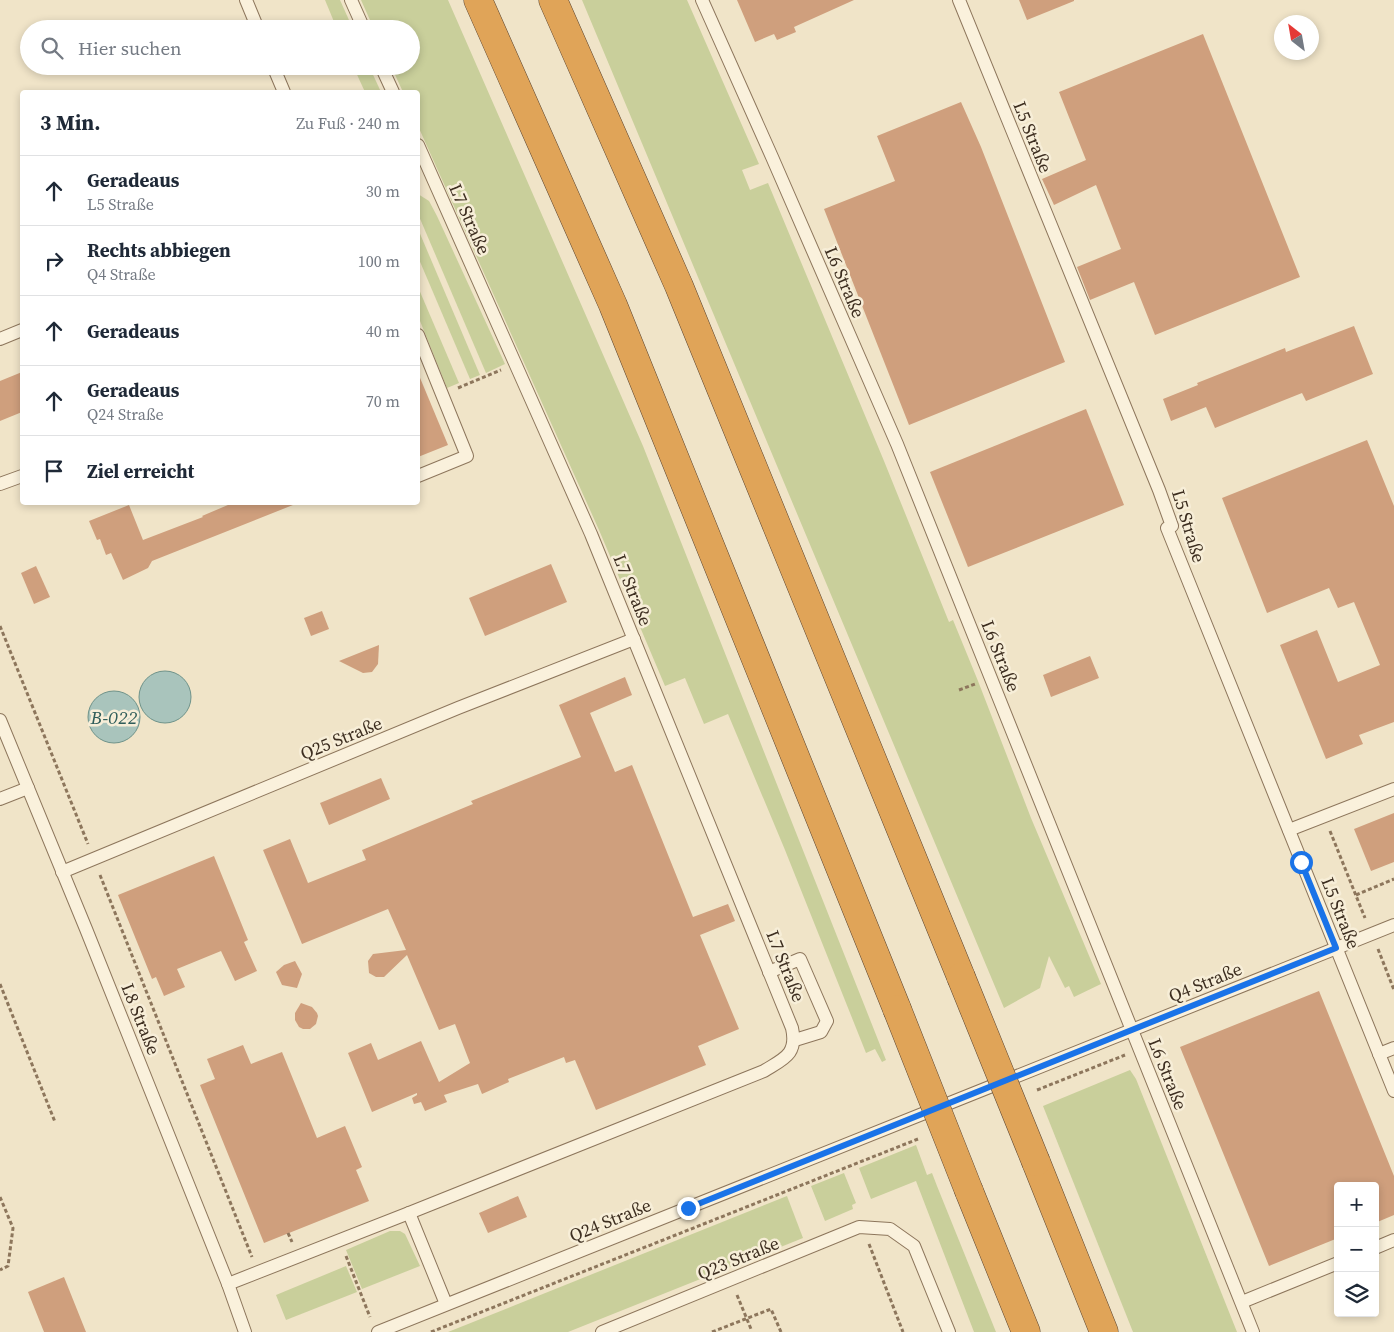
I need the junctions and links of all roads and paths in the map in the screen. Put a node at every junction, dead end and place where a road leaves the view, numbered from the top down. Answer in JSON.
{"nodes":[{"id":1,"x":246,"y":0,"type":"edge"},
{"id":2,"x":351,"y":0,"type":"edge"},
{"id":3,"x":478,"y":0,"type":"edge"},
{"id":4,"x":553,"y":0,"type":"edge"},
{"id":5,"x":702,"y":0,"type":"edge"},
{"id":6,"x":959,"y":0,"type":"edge"},
{"id":7,"x":254,"y":20,"type":"edge"},
{"id":8,"x":360,"y":20,"type":"edge"},
{"id":9,"x":277,"y":75,"type":"edge"},
{"id":10,"x":386,"y":75,"type":"edge"},
{"id":11,"x":283,"y":90,"type":"edge"},
{"id":12,"x":392,"y":90,"type":"edge"},
{"id":13,"x":422,"y":166,"type":"edge"},
{"id":14,"x":20,"y":331,"type":"edge"},
{"id":15,"x":0,"y":339,"type":"edge"},
{"id":16,"x":420,"y":340,"type":"edge"},
{"id":17,"x":515,"y":364,"type":"junction"},
{"id":18,"x":455,"y":389,"type":"dead end"},
{"id":19,"x":420,"y":475,"type":"edge"},
{"id":20,"x":20,"y":477,"type":"edge"},
{"id":21,"x":0,"y":484,"type":"edge"},
{"id":22,"x":0,"y":626,"type":"edge"},
{"id":23,"x":634,"y":639,"type":"junction"},
{"id":24,"x":0,"y":720,"type":"edge"},
{"id":25,"x":28,"y":788,"type":"junction"},
{"id":26,"x":1394,"y":789,"type":"edge"},
{"id":27,"x":0,"y":799,"type":"edge"},
{"id":28,"x":1324,"y":817,"type":"junction"},
{"id":29,"x":1289,"y":830,"type":"junction"},
{"id":30,"x":94,"y":859,"type":"junction"},
{"id":31,"x":62,"y":872,"type":"junction"},
{"id":32,"x":1394,"y":879,"type":"edge"},
{"id":33,"x":1356,"y":895,"type":"junction"},
{"id":34,"x":1394,"y":925,"type":"edge"},
{"id":35,"x":1372,"y":934,"type":"junction"},
{"id":36,"x":1336,"y":948,"type":"junction"},
{"id":37,"x":769,"y":972,"type":"junction"},
{"id":38,"x":0,"y":984,"type":"edge"},
{"id":39,"x":1394,"y":990,"type":"edge"},
{"id":40,"x":1131,"y":1031,"type":"junction"},
{"id":41,"x":795,"y":1040,"type":"junction"},
{"id":42,"x":1394,"y":1048,"type":"edge"},
{"id":43,"x":1139,"y":1049,"type":"junction"},
{"id":44,"x":1379,"y":1054,"type":"junction"},
{"id":45,"x":1030,"y":1072,"type":"joint"},
{"id":46,"x":1037,"y":1090,"type":"dead end"},
{"id":47,"x":1394,"y":1091,"type":"edge"},
{"id":48,"x":55,"y":1122,"type":"dead end"},
{"id":49,"x":918,"y":1139,"type":"dead end"},
{"id":50,"x":0,"y":1198,"type":"edge"},
{"id":51,"x":409,"y":1213,"type":"junction"},
{"id":52,"x":863,"y":1227,"type":"junction"},
{"id":53,"x":340,"y":1240,"type":"junction"},
{"id":54,"x":1394,"y":1240,"type":"edge"},
{"id":55,"x":1379,"y":1246,"type":"edge"},
{"id":56,"x":1334,"y":1265,"type":"edge"},
{"id":57,"x":0,"y":1270,"type":"edge"},
{"id":58,"x":258,"y":1272,"type":"junction"},
{"id":59,"x":228,"y":1284,"type":"junction"},
{"id":60,"x":736,"y":1291,"type":"dead end"},
{"id":61,"x":1242,"y":1302,"type":"junction"},
{"id":62,"x":446,"y":1304,"type":"junction"},
{"id":63,"x":746,"y":1317,"type":"junction"},
{"id":64,"x":375,"y":1327,"type":"edge"},
{"id":65,"x":751,"y":1329,"type":"dead end"},
{"id":66,"x":245,"y":1332,"type":"edge"},
{"id":67,"x":431,"y":1332,"type":"edge"},
{"id":68,"x":602,"y":1332,"type":"edge"},
{"id":69,"x":712,"y":1332,"type":"edge"},
{"id":70,"x":781,"y":1332,"type":"edge"},
{"id":71,"x":903,"y":1332,"type":"edge"},
{"id":72,"x":950,"y":1332,"type":"edge"},
{"id":73,"x":1026,"y":1332,"type":"edge"},
{"id":74,"x":1104,"y":1332,"type":"edge"},
{"id":75,"x":1253,"y":1332,"type":"edge"}],
"edges":[{"from":1,"to":7,"type":"lane"},
{"from":2,"to":8,"type":"lane"},
{"from":3,"to":73,"type":"highway","bridge":true},
{"from":4,"to":74,"type":"highway","bridge":true},
{"from":5,"to":40,"type":"lane","name":"L6 Straße"},
{"from":6,"to":29,"type":"lane","name":"L5 Straße"},
{"from":9,"to":11,"type":"lane"},
{"from":10,"to":12,"type":"lane"},
{"from":13,"to":17,"type":"lane","name":"L7 Straße"},
{"from":14,"to":15,"type":"lane"},
{"from":16,"to":19,"type":"lane"},
{"from":17,"to":18,"type":"path"},
{"from":17,"to":23,"type":"lane","name":"L7 Straße"},
{"from":20,"to":21,"type":"lane"},
{"from":22,"to":30,"type":"path"},
{"from":23,"to":30,"type":"lane","name":"Q25 Straße"},
{"from":23,"to":37,"type":"lane","name":"L7 Straße"},
{"from":24,"to":25,"type":"lane","name":"L8 Straße"},
{"from":25,"to":27,"type":"lane"},
{"from":25,"to":31,"type":"lane","name":"L8 Straße"},
{"from":26,"to":28,"type":"lane"},
{"from":28,"to":29,"type":"lane"},
{"from":28,"to":33,"type":"path"},
{"from":29,"to":36,"type":"lane","name":"L5 Straße"},
{"from":30,"to":31,"type":"lane","name":"Q25 Straße"},
{"from":30,"to":58,"type":"path"},
{"from":31,"to":59,"type":"lane","name":"L8 Straße"},
{"from":32,"to":33,"type":"path"},
{"from":33,"to":35,"type":"path"},
{"from":34,"to":35,"type":"lane","name":"Q4 Straße"},
{"from":35,"to":36,"type":"lane","name":"Q4 Straße"},
{"from":35,"to":39,"type":"path"},
{"from":36,"to":40,"type":"lane","name":"Q4 Straße"},
{"from":36,"to":44,"type":"lane","name":"L5 Straße"},
{"from":37,"to":41,"type":"lane","name":"L7 Straße"},
{"from":37,"to":41,"type":"lane"},
{"from":38,"to":48,"type":"path"},
{"from":40,"to":43,"type":"lane","name":"L6 Straße"},
{"from":40,"to":45,"type":"lane","name":"Q4 Straße"},
{"from":41,"to":51,"type":"lane"},
{"from":42,"to":44,"type":"lane"},
{"from":43,"to":46,"type":"path"},
{"from":43,"to":61,"type":"lane","name":"L6 Straße"},
{"from":44,"to":47,"type":"lane","name":"L5 Straße"},
{"from":45,"to":62,"type":"lane","name":"Q24 Straße"},
{"from":49,"to":67,"type":"path"},
{"from":50,"to":57,"type":"path"},
{"from":51,"to":53,"type":"lane"},
{"from":51,"to":62,"type":"lane"},
{"from":52,"to":68,"type":"lane","name":"Q23 Straße"},
{"from":52,"to":71,"type":"path"},
{"from":52,"to":72,"type":"lane","name":"Q23 Straße"},
{"from":53,"to":58,"type":"lane"},
{"from":53,"to":64,"type":"path"},
{"from":54,"to":55,"type":"lane"},
{"from":56,"to":61,"type":"lane"},
{"from":58,"to":59,"type":"lane"},
{"from":59,"to":66,"type":"lane","name":"L8 Straße"},
{"from":60,"to":63,"type":"path"},
{"from":61,"to":75,"type":"lane","name":"L6 Straße"},
{"from":62,"to":64,"type":"lane","name":"Q24 Straße"},
{"from":63,"to":65,"type":"path"},
{"from":63,"to":69,"type":"path"},
{"from":63,"to":70,"type":"path"}]}
